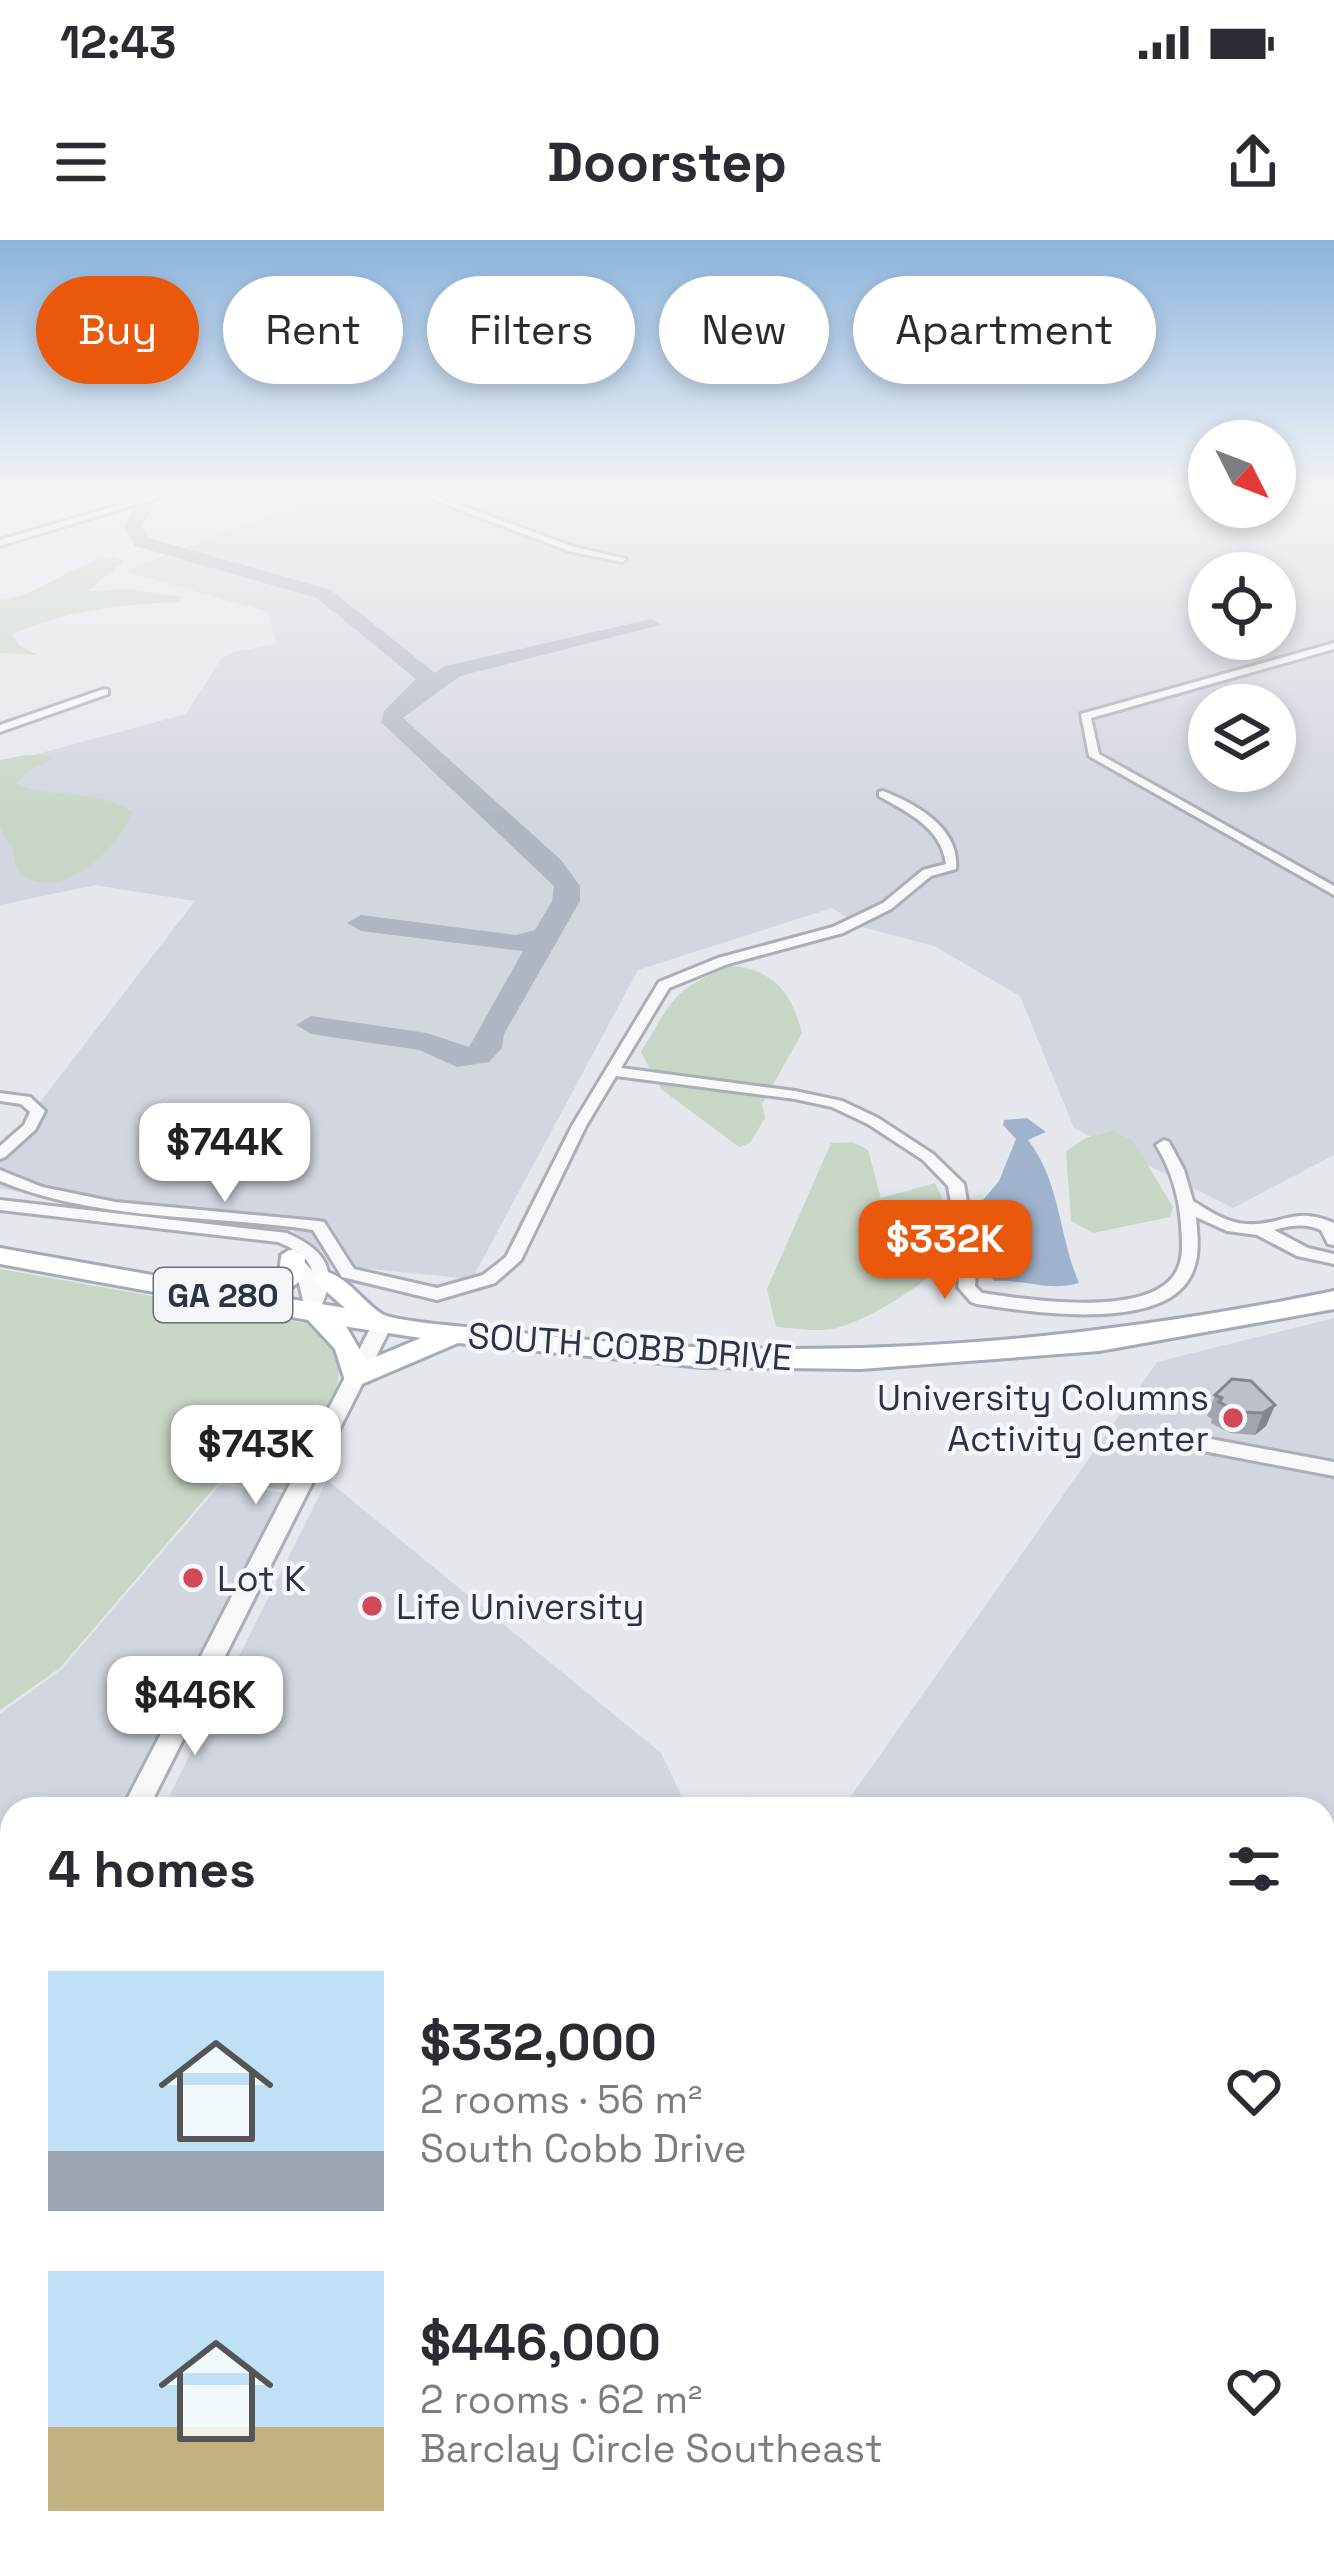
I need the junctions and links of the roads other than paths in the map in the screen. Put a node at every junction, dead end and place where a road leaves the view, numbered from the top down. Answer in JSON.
{"nodes":[{"id":1,"x":1334,"y":646,"type":"edge"},
{"id":2,"x":104,"y":692,"type":"dead end"},
{"id":3,"x":0,"y":729,"type":"edge"},
{"id":4,"x":883,"y":794,"type":"dead end"},
{"id":5,"x":1334,"y":891,"type":"edge"},
{"id":6,"x":615,"y":1072,"type":"junction"},
{"id":7,"x":0,"y":1096,"type":"edge"},
{"id":8,"x":1164,"y":1145,"type":"dead end"},
{"id":9,"x":0,"y":1154,"type":"edge"},
{"id":10,"x":0,"y":1175,"type":"edge"},
{"id":11,"x":1185,"y":1203,"type":"junction"},
{"id":12,"x":0,"y":1205,"type":"edge"},
{"id":13,"x":1262,"y":1230,"type":"junction"},
{"id":14,"x":259,"y":1235,"type":"junction"},
{"id":15,"x":1334,"y":1240,"type":"edge"},
{"id":16,"x":0,"y":1256,"type":"edge"},
{"id":17,"x":293,"y":1258,"type":"junction"},
{"id":18,"x":1334,"y":1259,"type":"edge"},
{"id":19,"x":324,"y":1279,"type":"junction"},
{"id":20,"x":253,"y":1300,"type":"junction"},
{"id":21,"x":1334,"y":1300,"type":"edge"},
{"id":22,"x":312,"y":1309,"type":"junction"},
{"id":23,"x":383,"y":1323,"type":"junction"},
{"id":24,"x":456,"y":1334,"type":"junction"},
{"id":25,"x":355,"y":1377,"type":"junction"},
{"id":26,"x":1199,"y":1444,"type":"dead end"},
{"id":27,"x":1334,"y":1469,"type":"edge"},
{"id":28,"x":141,"y":1797,"type":"edge"}],
"edges":[{"from":1,"to":5,"type":"street"},
{"from":2,"to":3,"type":"street"},
{"from":4,"to":6,"type":"street"},
{"from":6,"to":10,"type":"street"},
{"from":6,"to":11,"type":"street"},
{"from":7,"to":9,"type":"street"},
{"from":8,"to":11,"type":"street"},
{"from":11,"to":13,"type":"street"},
{"from":12,"to":14,"type":"street"},
{"from":13,"to":15,"type":"street"},
{"from":13,"to":18,"type":"street"},
{"from":14,"to":17,"type":"street"},
{"from":14,"to":19,"type":"street"},
{"from":16,"to":20,"type":"main road","name":"SOUTH COBB DRIVE","number":"GA 280"},
{"from":17,"to":20,"type":"main road"},
{"from":17,"to":22,"type":"street"},
{"from":19,"to":22,"type":"street"},
{"from":19,"to":23,"type":"main road"},
{"from":20,"to":22,"type":"main road","name":"SOUTH COBB DRIVE","number":"GA 280"},
{"from":21,"to":24,"type":"main road","name":"SOUTH COBB DRIVE","number":"GA 280"},
{"from":22,"to":23,"type":"main road","name":"SOUTH COBB DRIVE","number":"GA 280"},
{"from":22,"to":25,"type":"main road"},
{"from":23,"to":24,"type":"main road","name":"SOUTH COBB DRIVE","number":"GA 280"},
{"from":23,"to":25,"type":"street"},
{"from":24,"to":25,"type":"main road"},
{"from":25,"to":28,"type":"street"},
{"from":26,"to":27,"type":"street"}]}
